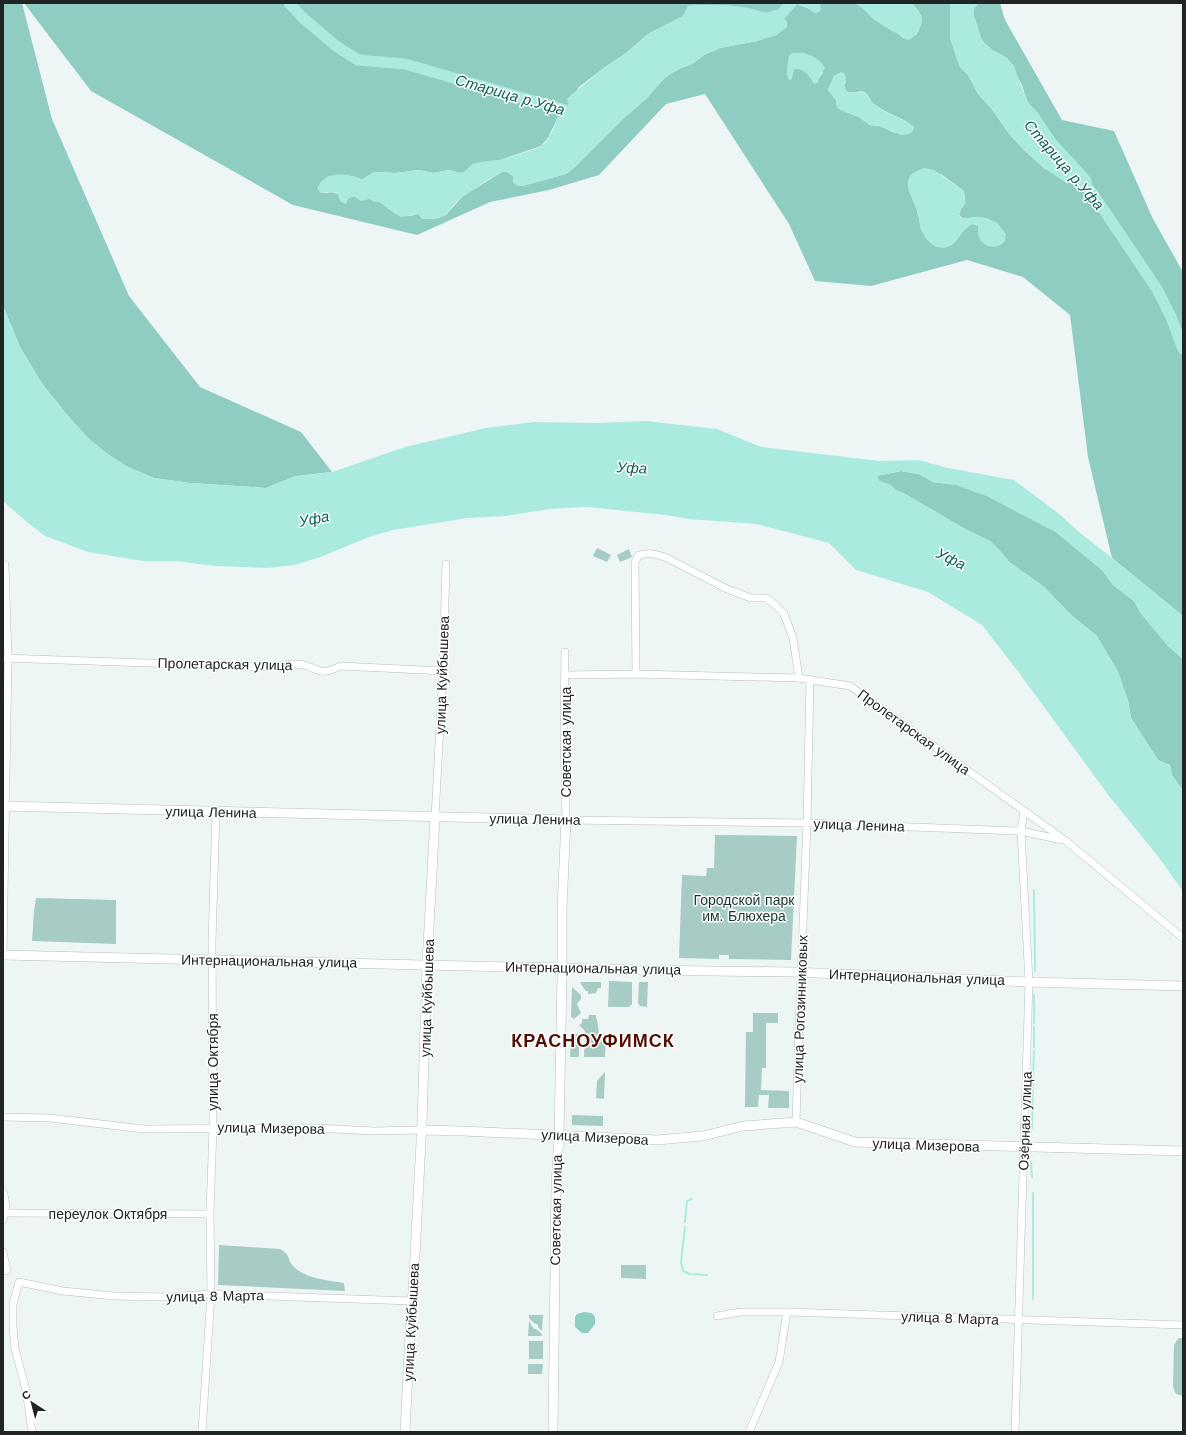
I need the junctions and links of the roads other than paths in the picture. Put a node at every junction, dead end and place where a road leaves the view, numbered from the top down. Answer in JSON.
{"nodes":[{"id":1,"x":446,"y":564,"type":"dead end"},
{"id":2,"x":4,"y":565,"type":"edge"},
{"id":3,"x":565,"y":652,"type":"dead end"},
{"id":4,"x":5,"y":658,"type":"edge"},
{"id":5,"x":443,"y":671,"type":"junction"},
{"id":6,"x":636,"y":674,"type":"junction"},
{"id":7,"x":565,"y":675,"type":"junction"},
{"id":8,"x":799,"y":678,"type":"junction"},
{"id":9,"x":810,"y":680,"type":"junction"},
{"id":10,"x":4,"y":806,"type":"edge"},
{"id":11,"x":216,"y":811,"type":"junction"},
{"id":12,"x":1024,"y":811,"type":"junction"},
{"id":13,"x":435,"y":817,"type":"junction"},
{"id":14,"x":566,"y":820,"type":"junction"},
{"id":15,"x":807,"y":824,"type":"junction"},
{"id":16,"x":1021,"y":832,"type":"junction"},
{"id":17,"x":1066,"y":841,"type":"junction"},
{"id":18,"x":1183,"y":938,"type":"edge"},
{"id":19,"x":3,"y":955,"type":"edge"},
{"id":20,"x":213,"y":960,"type":"junction"},
{"id":21,"x":427,"y":964,"type":"junction"},
{"id":22,"x":562,"y":968,"type":"junction"},
{"id":23,"x":802,"y":973,"type":"junction"},
{"id":24,"x":1029,"y":982,"type":"junction"},
{"id":25,"x":1183,"y":986,"type":"edge"},
{"id":26,"x":3,"y":1117,"type":"edge"},
{"id":27,"x":796,"y":1122,"type":"junction"},
{"id":28,"x":213,"y":1128,"type":"junction"},
{"id":29,"x":421,"y":1130,"type":"junction"},
{"id":30,"x":559,"y":1136,"type":"junction"},
{"id":31,"x":1024,"y":1148,"type":"junction"},
{"id":32,"x":1183,"y":1151,"type":"edge"},
{"id":33,"x":3,"y":1192,"type":"edge"},
{"id":34,"x":210,"y":1214,"type":"junction"},
{"id":35,"x":4,"y":1217,"type":"edge"},
{"id":36,"x":3,"y":1252,"type":"edge"},
{"id":37,"x":7,"y":1271,"type":"dead end"},
{"id":38,"x":211,"y":1294,"type":"junction"},
{"id":39,"x":412,"y":1301,"type":"junction"},
{"id":40,"x":787,"y":1312,"type":"junction"},
{"id":41,"x":717,"y":1316,"type":"dead end"},
{"id":42,"x":1018,"y":1320,"type":"junction"},
{"id":43,"x":1183,"y":1325,"type":"edge"},
{"id":44,"x":32,"y":1432,"type":"edge"},
{"id":45,"x":202,"y":1432,"type":"edge"},
{"id":46,"x":405,"y":1432,"type":"edge"},
{"id":47,"x":553,"y":1432,"type":"edge"},
{"id":48,"x":749,"y":1432,"type":"edge"},
{"id":49,"x":1015,"y":1432,"type":"edge"}],
"edges":[{"from":1,"to":5,"type":"street","name":"улица Куйбышева"},
{"from":2,"to":4,"type":"street"},
{"from":3,"to":7,"type":"street","name":"Советская улица"},
{"from":4,"to":5,"type":"street","name":"Пролетарская улица"},
{"from":4,"to":10,"type":"street"},
{"from":5,"to":13,"type":"street","name":"улица Куйбышева"},
{"from":6,"to":7,"type":"street","name":"Пролетарская улица"},
{"from":6,"to":8,"type":"street","name":"Пролетарская улица"},
{"from":6,"to":8,"type":"street"},
{"from":7,"to":14,"type":"street","name":"Советская улица"},
{"from":8,"to":9,"type":"street","name":"Пролетарская улица"},
{"from":9,"to":12,"type":"street","name":"Пролетарская улица"},
{"from":9,"to":15,"type":"street","name":"улица Рогозинниковых"},
{"from":10,"to":11,"type":"main road","name":"улица Ленина"},
{"from":10,"to":19,"type":"street"},
{"from":11,"to":13,"type":"main road","name":"улица Ленина"},
{"from":11,"to":20,"type":"street","name":"улица Октября"},
{"from":12,"to":16,"type":"street","name":"Озёрная улица"},
{"from":12,"to":17,"type":"street","name":"Пролетарская улица"},
{"from":13,"to":14,"type":"main road","name":"улица Ленина"},
{"from":13,"to":21,"type":"main road","name":"улица Куйбышева"},
{"from":14,"to":15,"type":"street","name":"улица Ленина"},
{"from":14,"to":22,"type":"main road","name":"Советская улица"},
{"from":15,"to":16,"type":"street","name":"улица Ленина"},
{"from":15,"to":23,"type":"street","name":"улица Рогозинниковых"},
{"from":16,"to":17,"type":"street","name":"улица Ленина"},
{"from":16,"to":24,"type":"street","name":"Озёрная улица"},
{"from":17,"to":18,"type":"street","name":"Пролетарская улица"},
{"from":19,"to":20,"type":"main road","name":"Интернациональная улица"},
{"from":20,"to":21,"type":"main road","name":"Интернациональная улица"},
{"from":20,"to":28,"type":"street","name":"улица Октября"},
{"from":21,"to":22,"type":"main road","name":"Интернациональная улица"},
{"from":21,"to":29,"type":"main road","name":"улица Куйбышева"},
{"from":22,"to":23,"type":"main road","name":"Интернациональная улица"},
{"from":22,"to":30,"type":"main road","name":"Советская улица"},
{"from":23,"to":24,"type":"main road","name":"Интернациональная улица"},
{"from":23,"to":27,"type":"street","name":"улица Рогозинниковых"},
{"from":24,"to":25,"type":"main road","name":"Интернациональная улица"},
{"from":24,"to":31,"type":"street","name":"Озёрная улица"},
{"from":26,"to":28,"type":"street","name":"улица Мизерова"},
{"from":27,"to":30,"type":"main road","name":"улица Мизерова"},
{"from":27,"to":31,"type":"main road","name":"улица Мизерова"},
{"from":28,"to":29,"type":"street","name":"улица Мизерова"},
{"from":28,"to":34,"type":"street","name":"улица Октября"},
{"from":29,"to":30,"type":"main road","name":"улица Мизерова"},
{"from":29,"to":39,"type":"main road","name":"улица Куйбышева"},
{"from":30,"to":47,"type":"main road","name":"Советская улица"},
{"from":31,"to":32,"type":"main road","name":"улица Мизерова"},
{"from":31,"to":42,"type":"street","name":"Озёрная улица"},
{"from":33,"to":35,"type":"street"},
{"from":34,"to":35,"type":"street","name":"переулок Октября"},
{"from":34,"to":38,"type":"street","name":"улица Октября"},
{"from":36,"to":37,"type":"street"},
{"from":38,"to":39,"type":"street","name":"улица 8 Марта"},
{"from":38,"to":44,"type":"street","name":"улица 8 Марта"},
{"from":38,"to":45,"type":"street","name":"улица Октября"},
{"from":39,"to":46,"type":"main road","name":"улица Куйбышева"},
{"from":40,"to":41,"type":"street","name":"улица 8 Марта"},
{"from":40,"to":42,"type":"street","name":"улица 8 Марта"},
{"from":40,"to":48,"type":"street"},
{"from":42,"to":43,"type":"street","name":"улица 8 Марта"},
{"from":42,"to":49,"type":"street","name":"Озёрная улица"}]}
